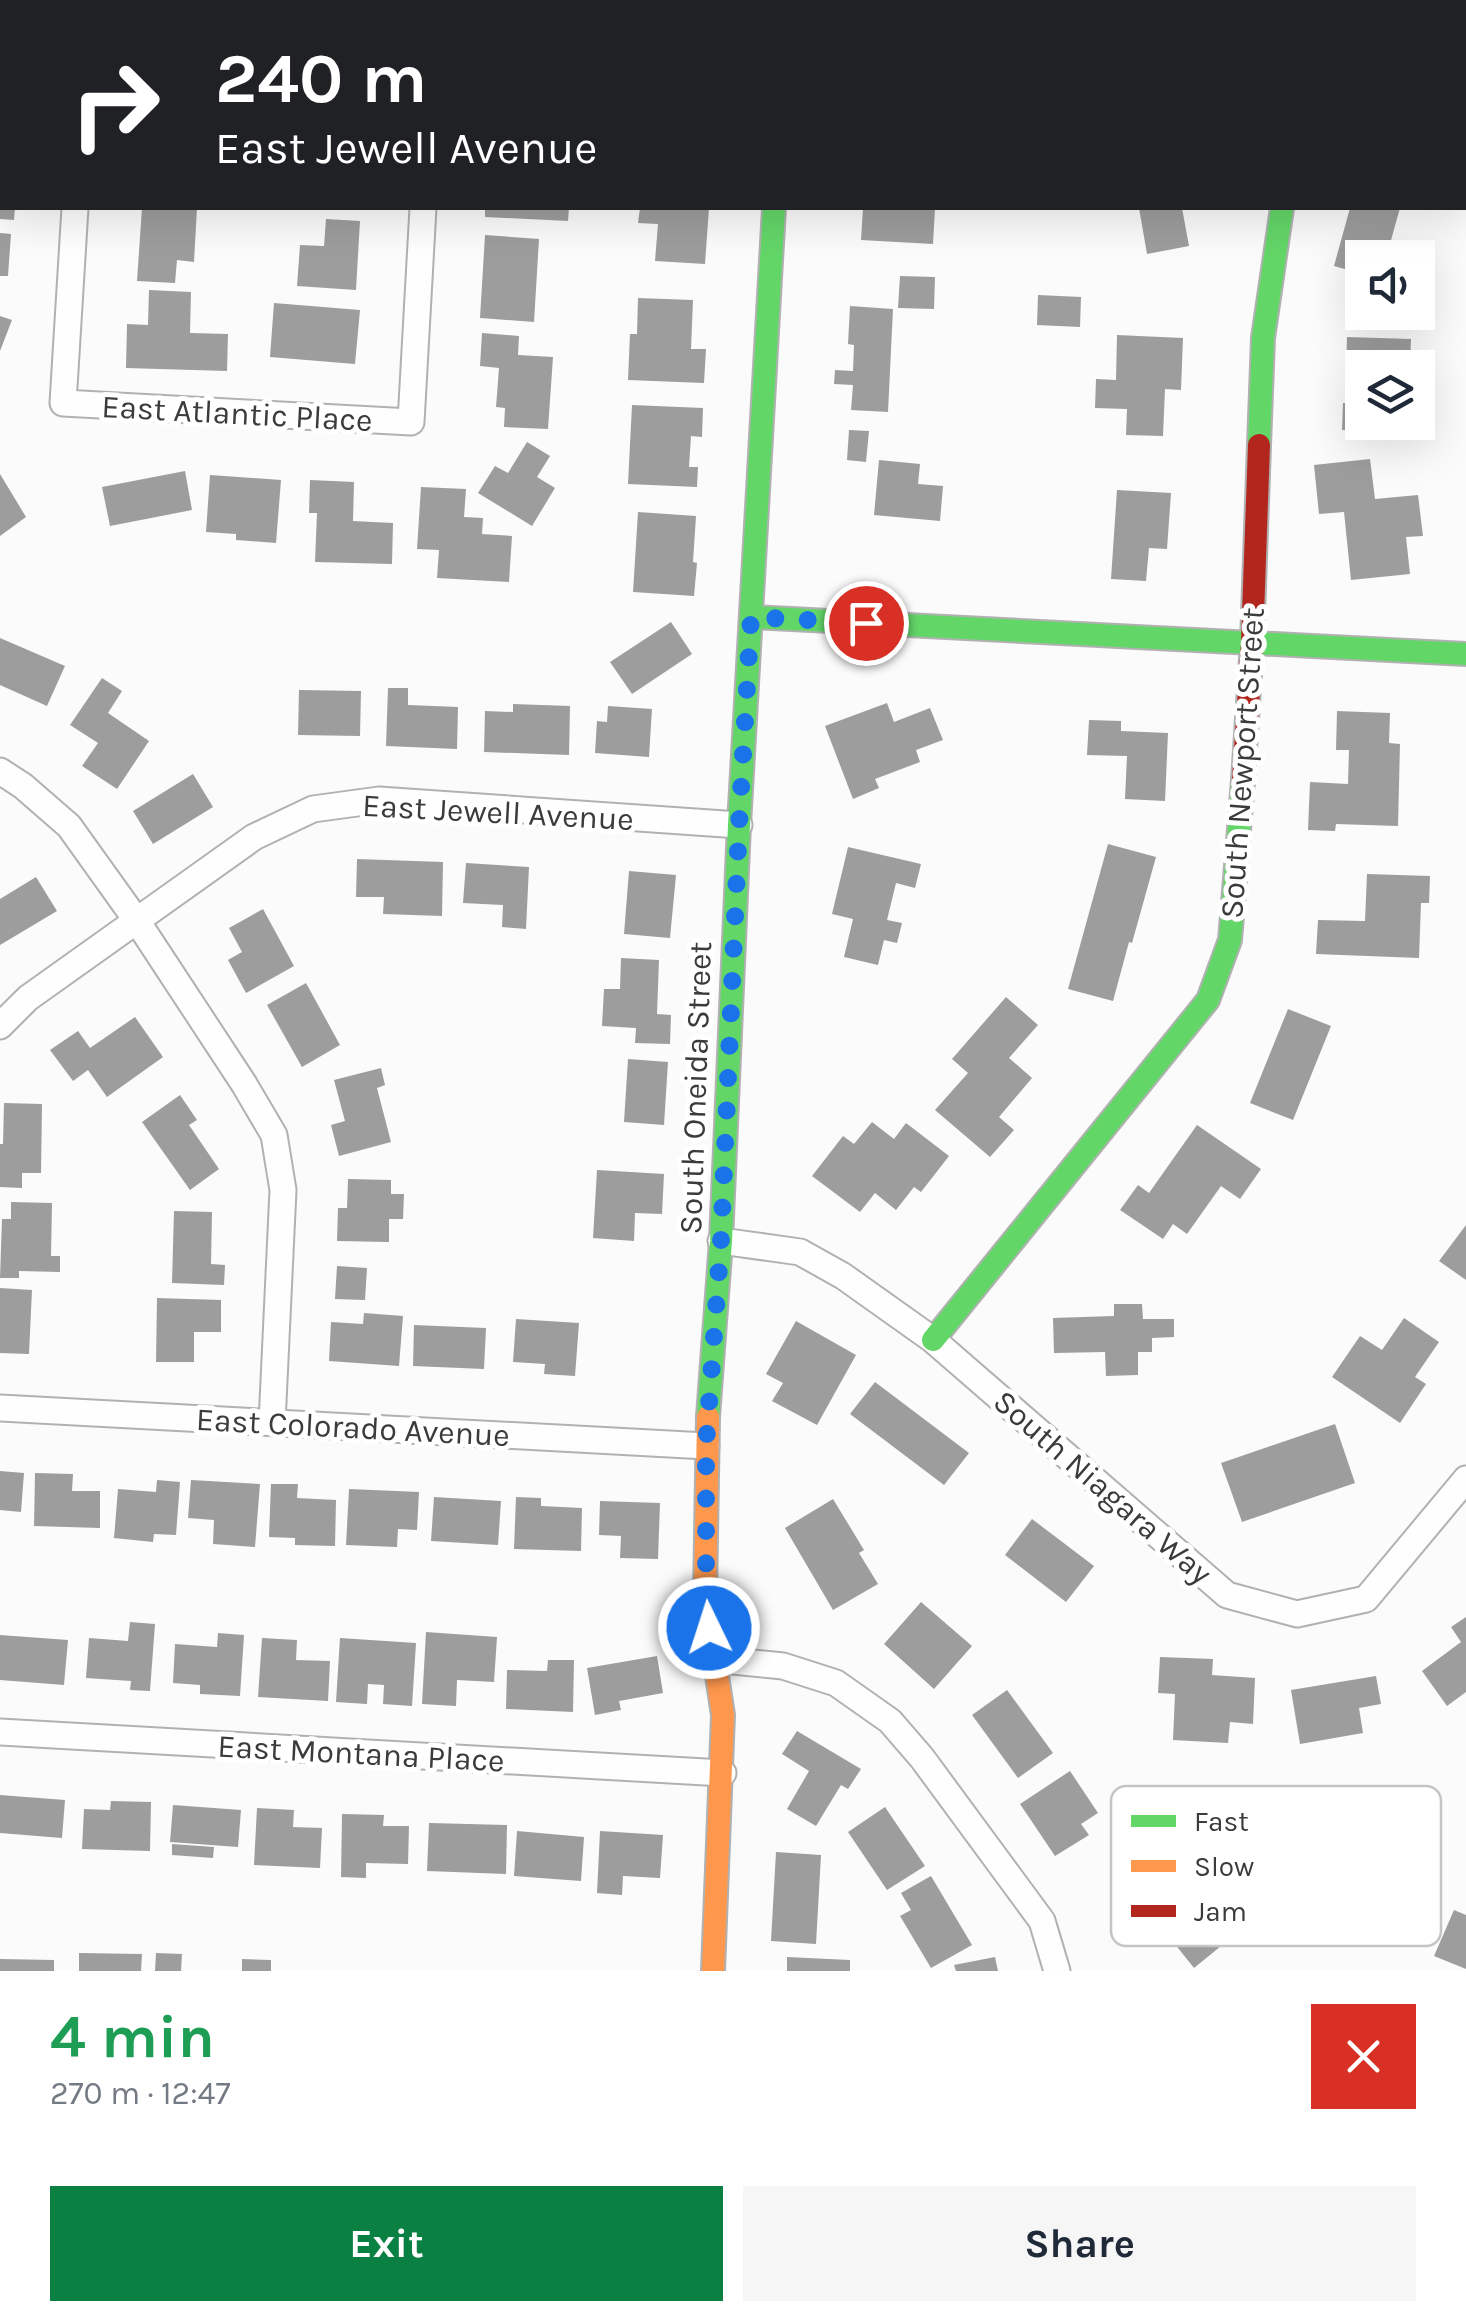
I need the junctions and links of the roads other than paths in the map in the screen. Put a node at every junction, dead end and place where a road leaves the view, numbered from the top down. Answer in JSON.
{"nodes":[{"id":1,"x":75,"y":210,"type":"edge"},
{"id":2,"x":423,"y":210,"type":"edge"},
{"id":3,"x":774,"y":210,"type":"edge"},
{"id":4,"x":1282,"y":210,"type":"edge"},
{"id":5,"x":751,"y":617,"type":"junction"},
{"id":6,"x":1252,"y":643,"type":"junction"},
{"id":7,"x":1466,"y":654,"type":"edge"},
{"id":8,"x":0,"y":771,"type":"edge"},
{"id":9,"x":739,"y":825,"type":"junction"},
{"id":10,"x":138,"y":921,"type":"junction"},
{"id":11,"x":0,"y":1026,"type":"edge"},
{"id":12,"x":721,"y":1240,"type":"junction"},
{"id":13,"x":934,"y":1340,"type":"junction"},
{"id":14,"x":0,"y":1408,"type":"edge"},
{"id":15,"x":272,"y":1423,"type":"junction"},
{"id":16,"x":706,"y":1446,"type":"junction"},
{"id":17,"x":1466,"y":1479,"type":"edge"},
{"id":18,"x":713,"y":1659,"type":"junction"},
{"id":19,"x":0,"y":1732,"type":"edge"},
{"id":20,"x":722,"y":1773,"type":"junction"},
{"id":21,"x":714,"y":1971,"type":"edge"},
{"id":22,"x":1057,"y":1971,"type":"edge"}],
"edges":[{"from":1,"to":2,"type":"street","name":"East Atlantic Place"},
{"from":3,"to":5,"type":"street","name":"South Oneida Street"},
{"from":4,"to":6,"type":"street","name":"South Newport Street"},
{"from":5,"to":6,"type":"street"},
{"from":5,"to":9,"type":"street","name":"South Oneida Street"},
{"from":6,"to":7,"type":"street"},
{"from":6,"to":13,"type":"street","name":"South Newport Street"},
{"from":8,"to":10,"type":"street"},
{"from":9,"to":10,"type":"street","name":"East Jewell Avenue"},
{"from":9,"to":12,"type":"street","name":"South Oneida Street"},
{"from":10,"to":11,"type":"street","name":"East Jewell Avenue"},
{"from":10,"to":15,"type":"street"},
{"from":12,"to":13,"type":"street","name":"South Niagara Way"},
{"from":12,"to":16,"type":"street","name":"South Oneida Street"},
{"from":13,"to":17,"type":"street","name":"South Niagara Way"},
{"from":14,"to":15,"type":"street","name":"East Colorado Avenue"},
{"from":15,"to":16,"type":"street","name":"East Colorado Avenue"},
{"from":16,"to":18,"type":"street","name":"South Oneida Street"},
{"from":18,"to":20,"type":"street","name":"South Oneida Street"},
{"from":18,"to":22,"type":"street"},
{"from":19,"to":20,"type":"street","name":"East Montana Place"},
{"from":20,"to":21,"type":"street","name":"South Oneida Street"}]}
